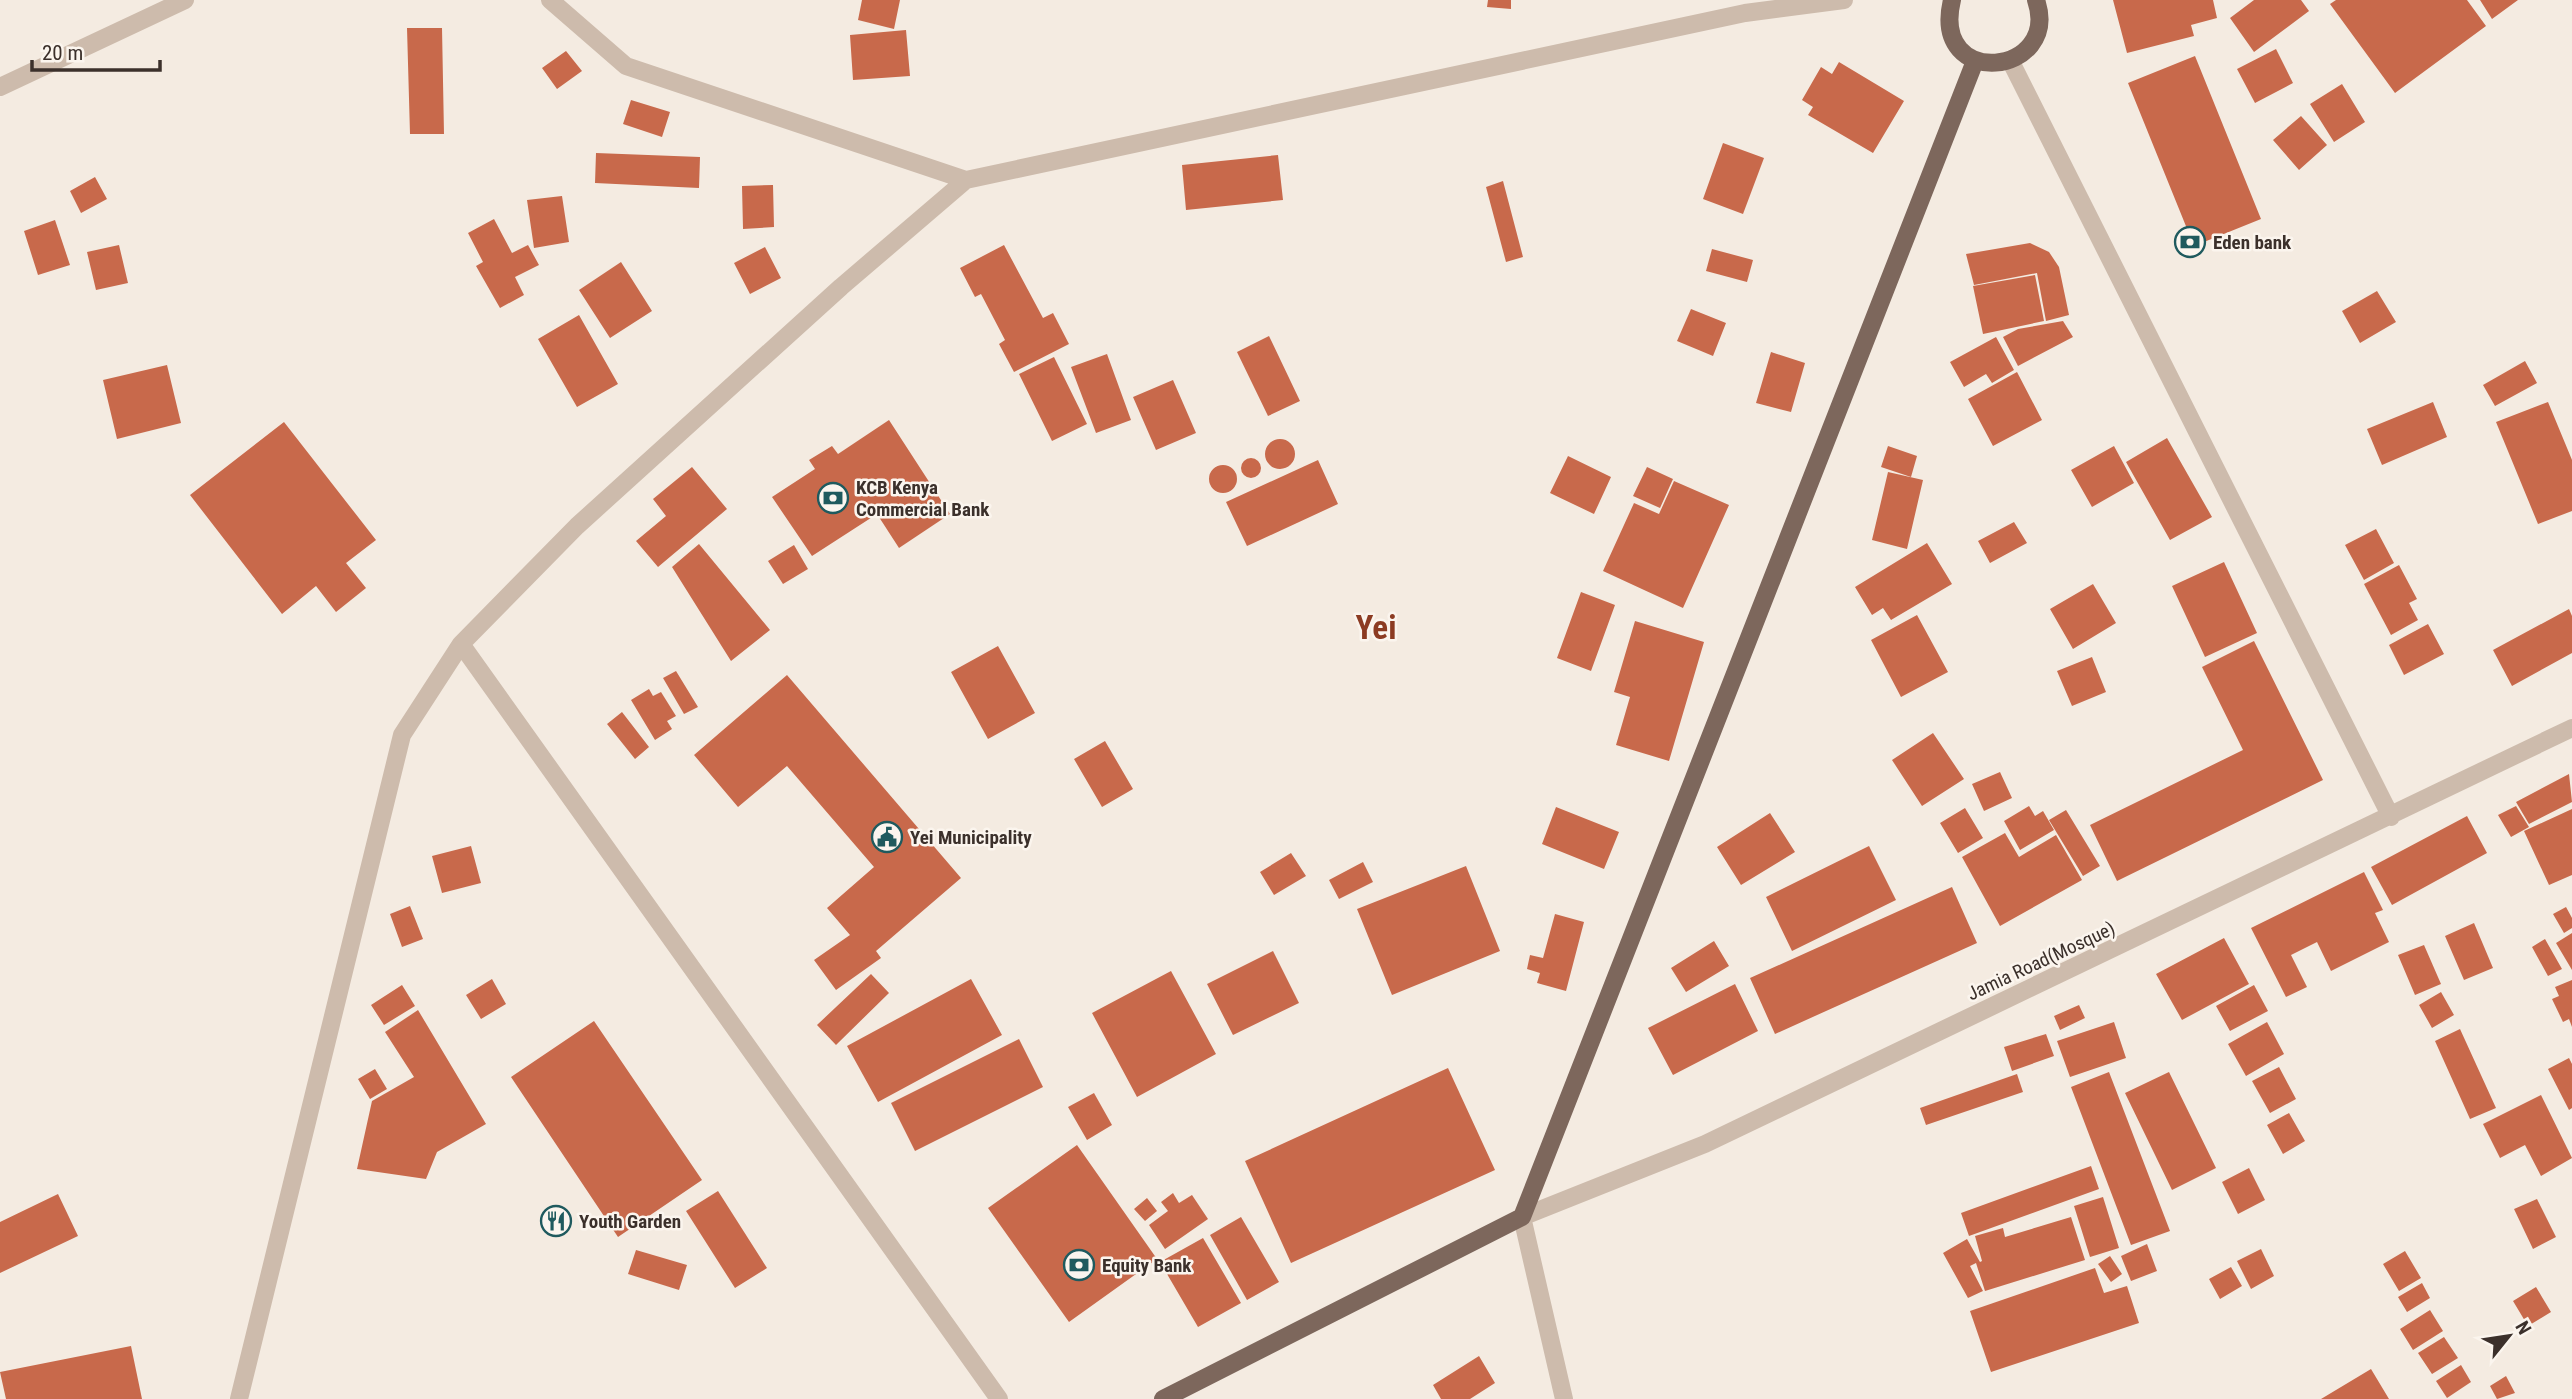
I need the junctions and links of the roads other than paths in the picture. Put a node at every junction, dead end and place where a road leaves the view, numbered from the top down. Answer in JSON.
{"nodes":[{"id":1,"x":184,"y":0,"type":"edge"},
{"id":2,"x":550,"y":0,"type":"edge"},
{"id":3,"x":1844,"y":0,"type":"edge"},
{"id":4,"x":1952,"y":0,"type":"edge"},
{"id":5,"x":2036,"y":0,"type":"edge"},
{"id":6,"x":1975,"y":61,"type":"junction"},
{"id":7,"x":2011,"y":62,"type":"junction"},
{"id":8,"x":0,"y":87,"type":"edge"},
{"id":9,"x":966,"y":180,"type":"junction"},
{"id":10,"x":461,"y":644,"type":"junction"},
{"id":11,"x":2572,"y":728,"type":"edge"},
{"id":12,"x":2391,"y":817,"type":"junction"},
{"id":13,"x":1522,"y":1217,"type":"junction"},
{"id":14,"x":239,"y":1399,"type":"edge"},
{"id":15,"x":999,"y":1399,"type":"edge"},
{"id":16,"x":1163,"y":1399,"type":"edge"},
{"id":17,"x":1564,"y":1399,"type":"edge"}],
"edges":[{"from":1,"to":8,"type":"street"},
{"from":2,"to":9,"type":"street"},
{"from":3,"to":9,"type":"street"},
{"from":4,"to":6,"type":"main road"},
{"from":5,"to":7,"type":"main road"},
{"from":6,"to":7,"type":"main road"},
{"from":6,"to":13,"type":"main road"},
{"from":7,"to":12,"type":"street"},
{"from":9,"to":10,"type":"street"},
{"from":10,"to":14,"type":"street"},
{"from":10,"to":15,"type":"street"},
{"from":11,"to":12,"type":"street","name":"Jamia Road(Mosque)"},
{"from":12,"to":13,"type":"street","name":"Jamia Road(Mosque)"},
{"from":13,"to":16,"type":"main road"},
{"from":13,"to":17,"type":"street"}]}
